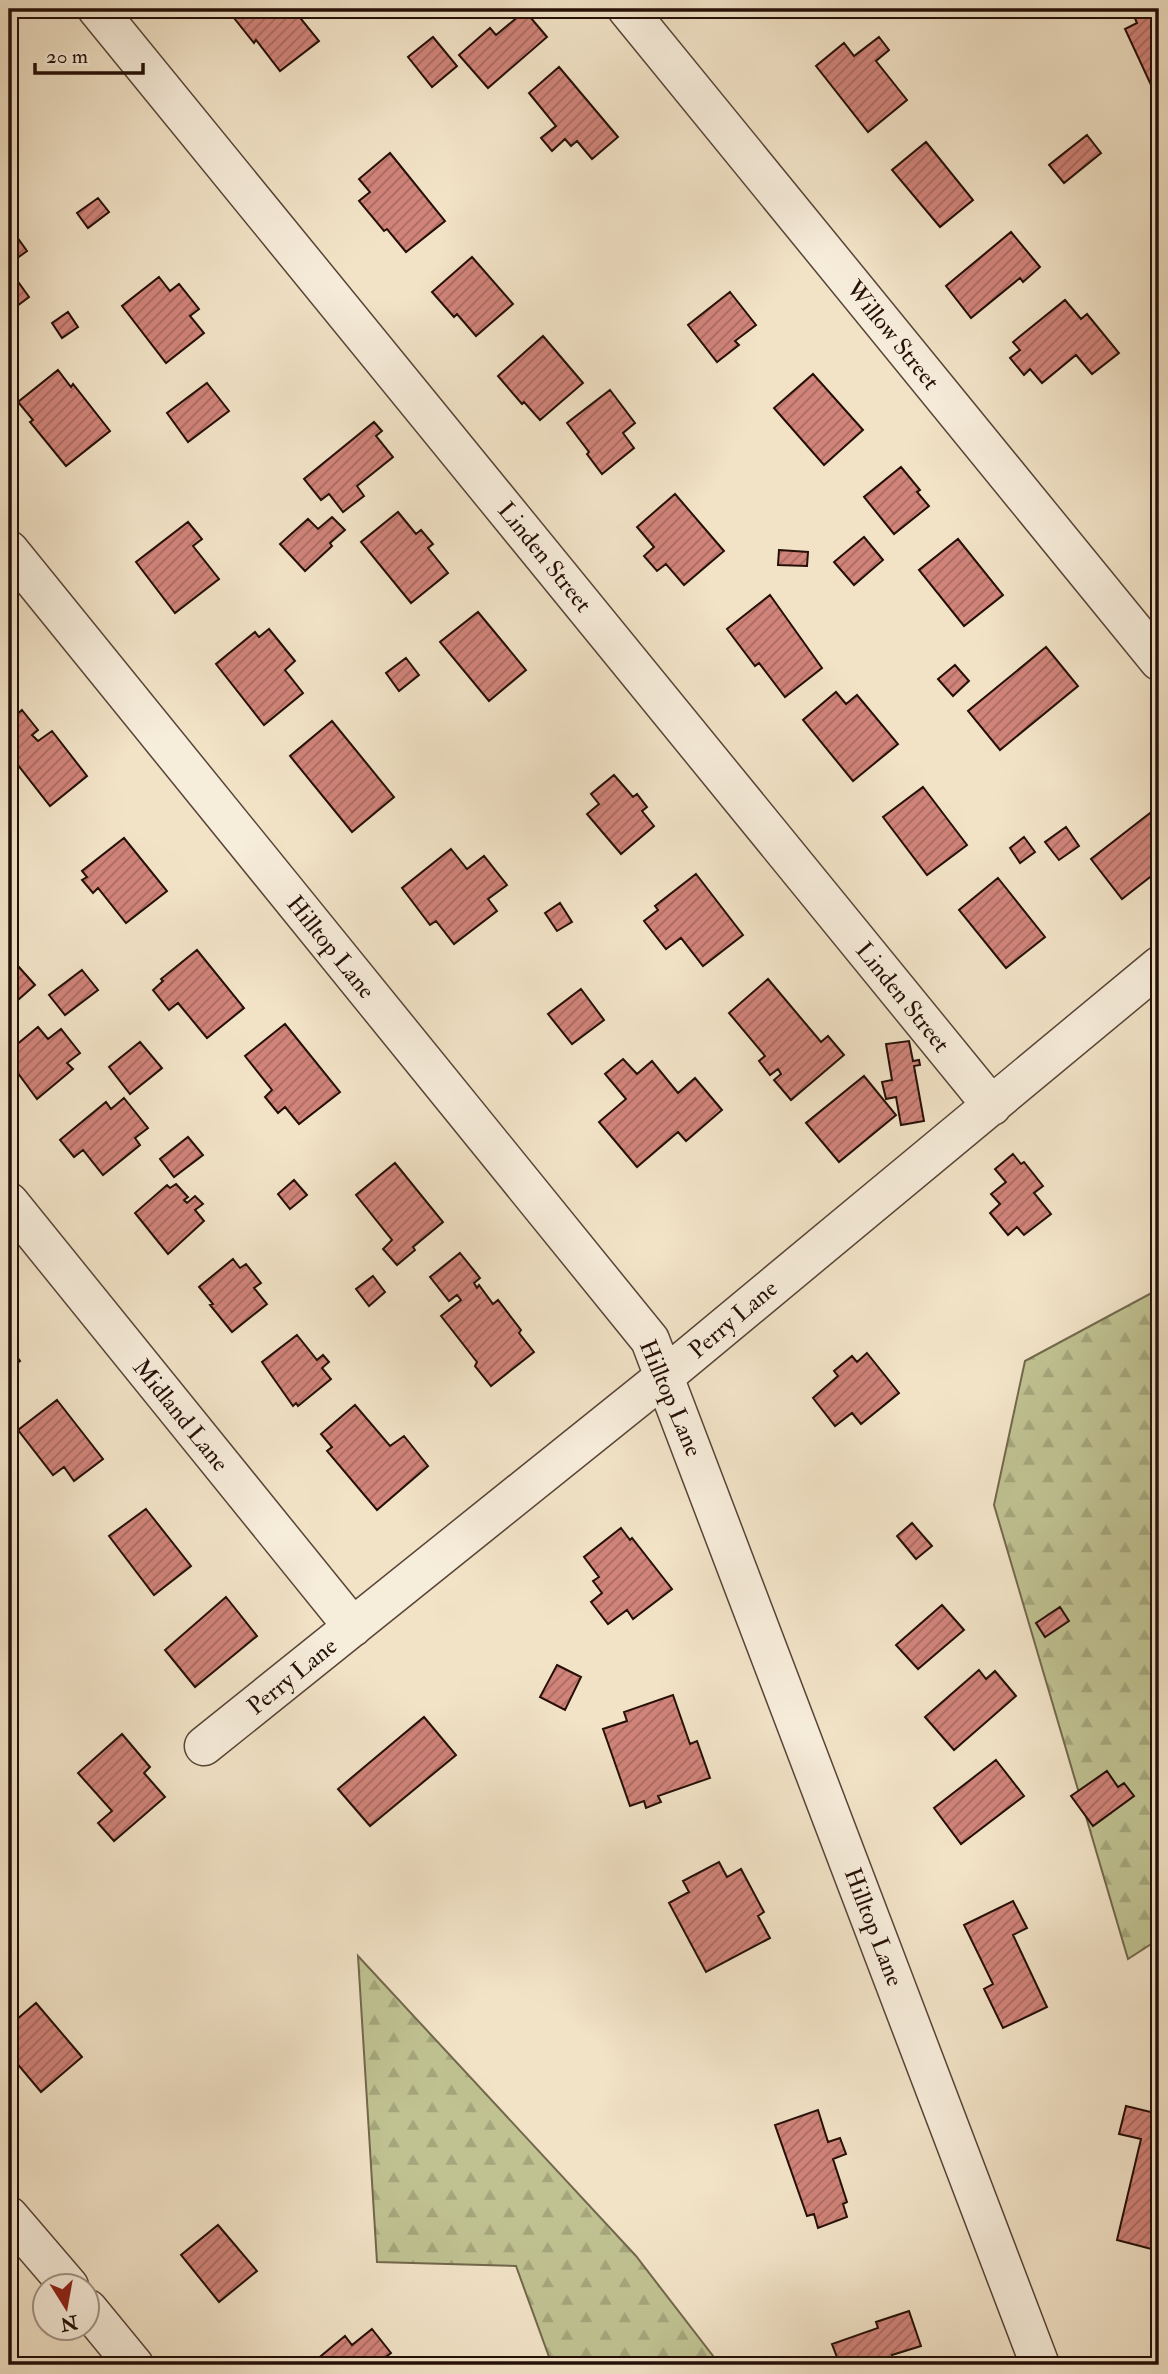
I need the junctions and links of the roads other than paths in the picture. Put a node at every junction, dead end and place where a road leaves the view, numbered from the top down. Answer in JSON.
{"nodes":[{"id":1,"x":97,"y":9,"type":"edge"},
{"id":2,"x":627,"y":9,"type":"edge"},
{"id":3,"x":9,"y":550,"type":"edge"},
{"id":4,"x":1159,"y":661,"type":"edge"},
{"id":5,"x":1159,"y":966,"type":"edge"},
{"id":6,"x":992,"y":1106,"type":"junction"},
{"id":7,"x":9,"y":1202,"type":"edge"},
{"id":8,"x":666,"y":1376,"type":"junction"},
{"id":9,"x":353,"y":1627,"type":"junction"},
{"id":10,"x":204,"y":1746,"type":"dead end"},
{"id":11,"x":9,"y":2216,"type":"edge"},
{"id":12,"x":56,"y":2272,"type":"edge"},
{"id":13,"x":102,"y":2326,"type":"edge"},
{"id":14,"x":134,"y":2365,"type":"edge"},
{"id":15,"x":1040,"y":2365,"type":"edge"}],
"edges":[{"from":1,"to":6,"type":"street","name":"Linden Street"},
{"from":2,"to":4,"type":"street","name":"Willow Street"},
{"from":3,"to":8,"type":"street","name":"Hilltop Lane"},
{"from":5,"to":6,"type":"street","name":"Perry Lane"},
{"from":6,"to":8,"type":"street","name":"Perry Lane"},
{"from":7,"to":9,"type":"street","name":"Midland Lane"},
{"from":8,"to":9,"type":"street","name":"Perry Lane"},
{"from":8,"to":15,"type":"street","name":"Hilltop Lane"},
{"from":9,"to":10,"type":"street","name":"Perry Lane"},
{"from":11,"to":12,"type":"street"},
{"from":13,"to":14,"type":"street"}]}
